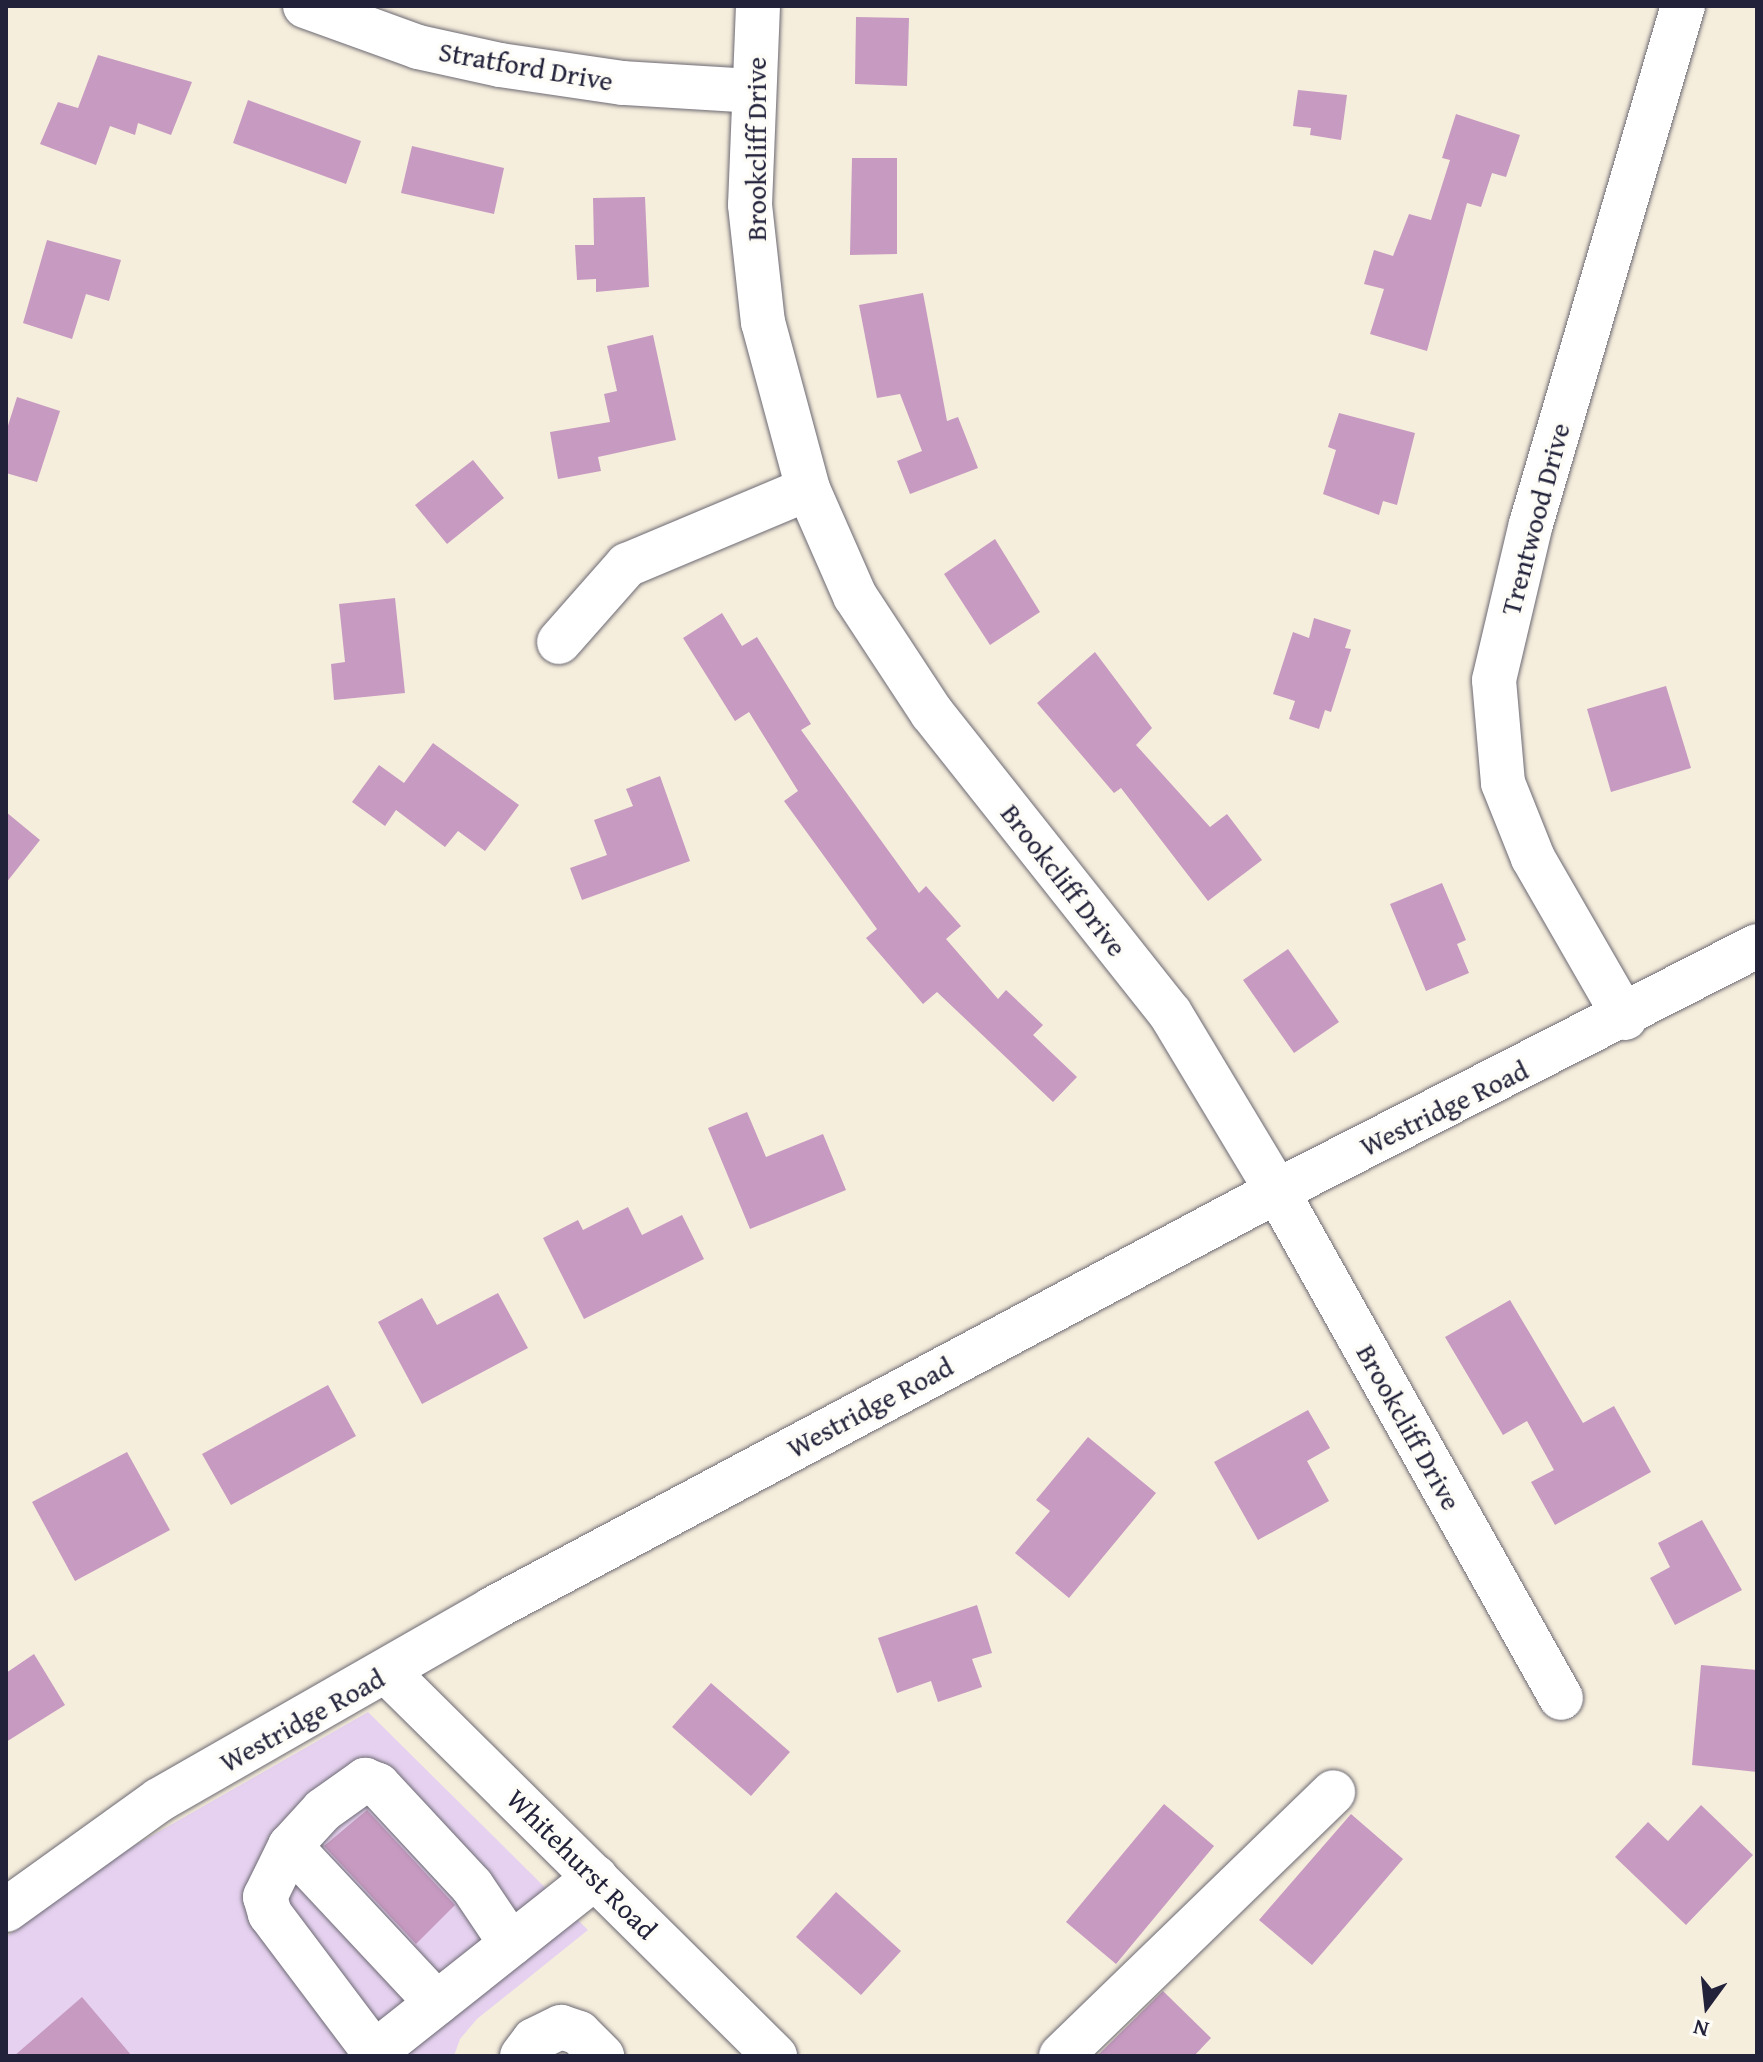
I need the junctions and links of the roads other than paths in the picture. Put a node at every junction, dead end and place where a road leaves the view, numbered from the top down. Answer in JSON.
{"nodes":[{"id":1,"x":305,"y":6,"type":"edge"},
{"id":2,"x":758,"y":6,"type":"edge"},
{"id":3,"x":1683,"y":6,"type":"edge"},
{"id":4,"x":754,"y":91,"type":"junction"},
{"id":5,"x":808,"y":489,"type":"junction"},
{"id":6,"x":559,"y":642,"type":"dead end"},
{"id":7,"x":1757,"y":946,"type":"edge"},
{"id":8,"x":1625,"y":1018,"type":"junction"},
{"id":9,"x":1277,"y":1191,"type":"junction"},
{"id":10,"x":387,"y":1672,"type":"junction"},
{"id":11,"x":1561,"y":1698,"type":"dead end"},
{"id":12,"x":1333,"y":1792,"type":"dead end"},
{"id":13,"x":290,"y":1846,"type":"junction"},
{"id":14,"x":596,"y":1877,"type":"junction"},
{"id":15,"x":6,"y":1910,"type":"edge"},
{"id":16,"x":511,"y":1944,"type":"junction"},
{"id":17,"x":437,"y":2003,"type":"junction"},
{"id":18,"x":374,"y":2055,"type":"edge"},
{"id":19,"x":522,"y":2056,"type":"edge"},
{"id":20,"x":602,"y":2056,"type":"edge"},
{"id":21,"x":775,"y":2056,"type":"edge"},
{"id":22,"x":1061,"y":2056,"type":"edge"}],
"edges":[{"from":1,"to":4,"type":"street","name":"Stratford Drive"},
{"from":2,"to":4,"type":"street","name":"Brookcliff Drive"},
{"from":3,"to":8,"type":"street","name":"Trentwood Drive"},
{"from":4,"to":5,"type":"street","name":"Brookcliff Drive"},
{"from":5,"to":6,"type":"street"},
{"from":5,"to":9,"type":"street","name":"Brookcliff Drive"},
{"from":7,"to":8,"type":"street","name":"Westridge Road"},
{"from":8,"to":9,"type":"street","name":"Westridge Road"},
{"from":9,"to":10,"type":"street","name":"Westridge Road"},
{"from":9,"to":11,"type":"street","name":"Brookcliff Drive"},
{"from":10,"to":14,"type":"street","name":"Whitehurst Road"},
{"from":10,"to":15,"type":"street","name":"Westridge Road"},
{"from":12,"to":22,"type":"street"},
{"from":13,"to":16,"type":"street"},
{"from":13,"to":17,"type":"street"},
{"from":13,"to":18,"type":"street"},
{"from":14,"to":16,"type":"street"},
{"from":14,"to":21,"type":"street","name":"Whitehurst Road"},
{"from":16,"to":17,"type":"street"},
{"from":17,"to":18,"type":"street"},
{"from":19,"to":20,"type":"street"}]}
